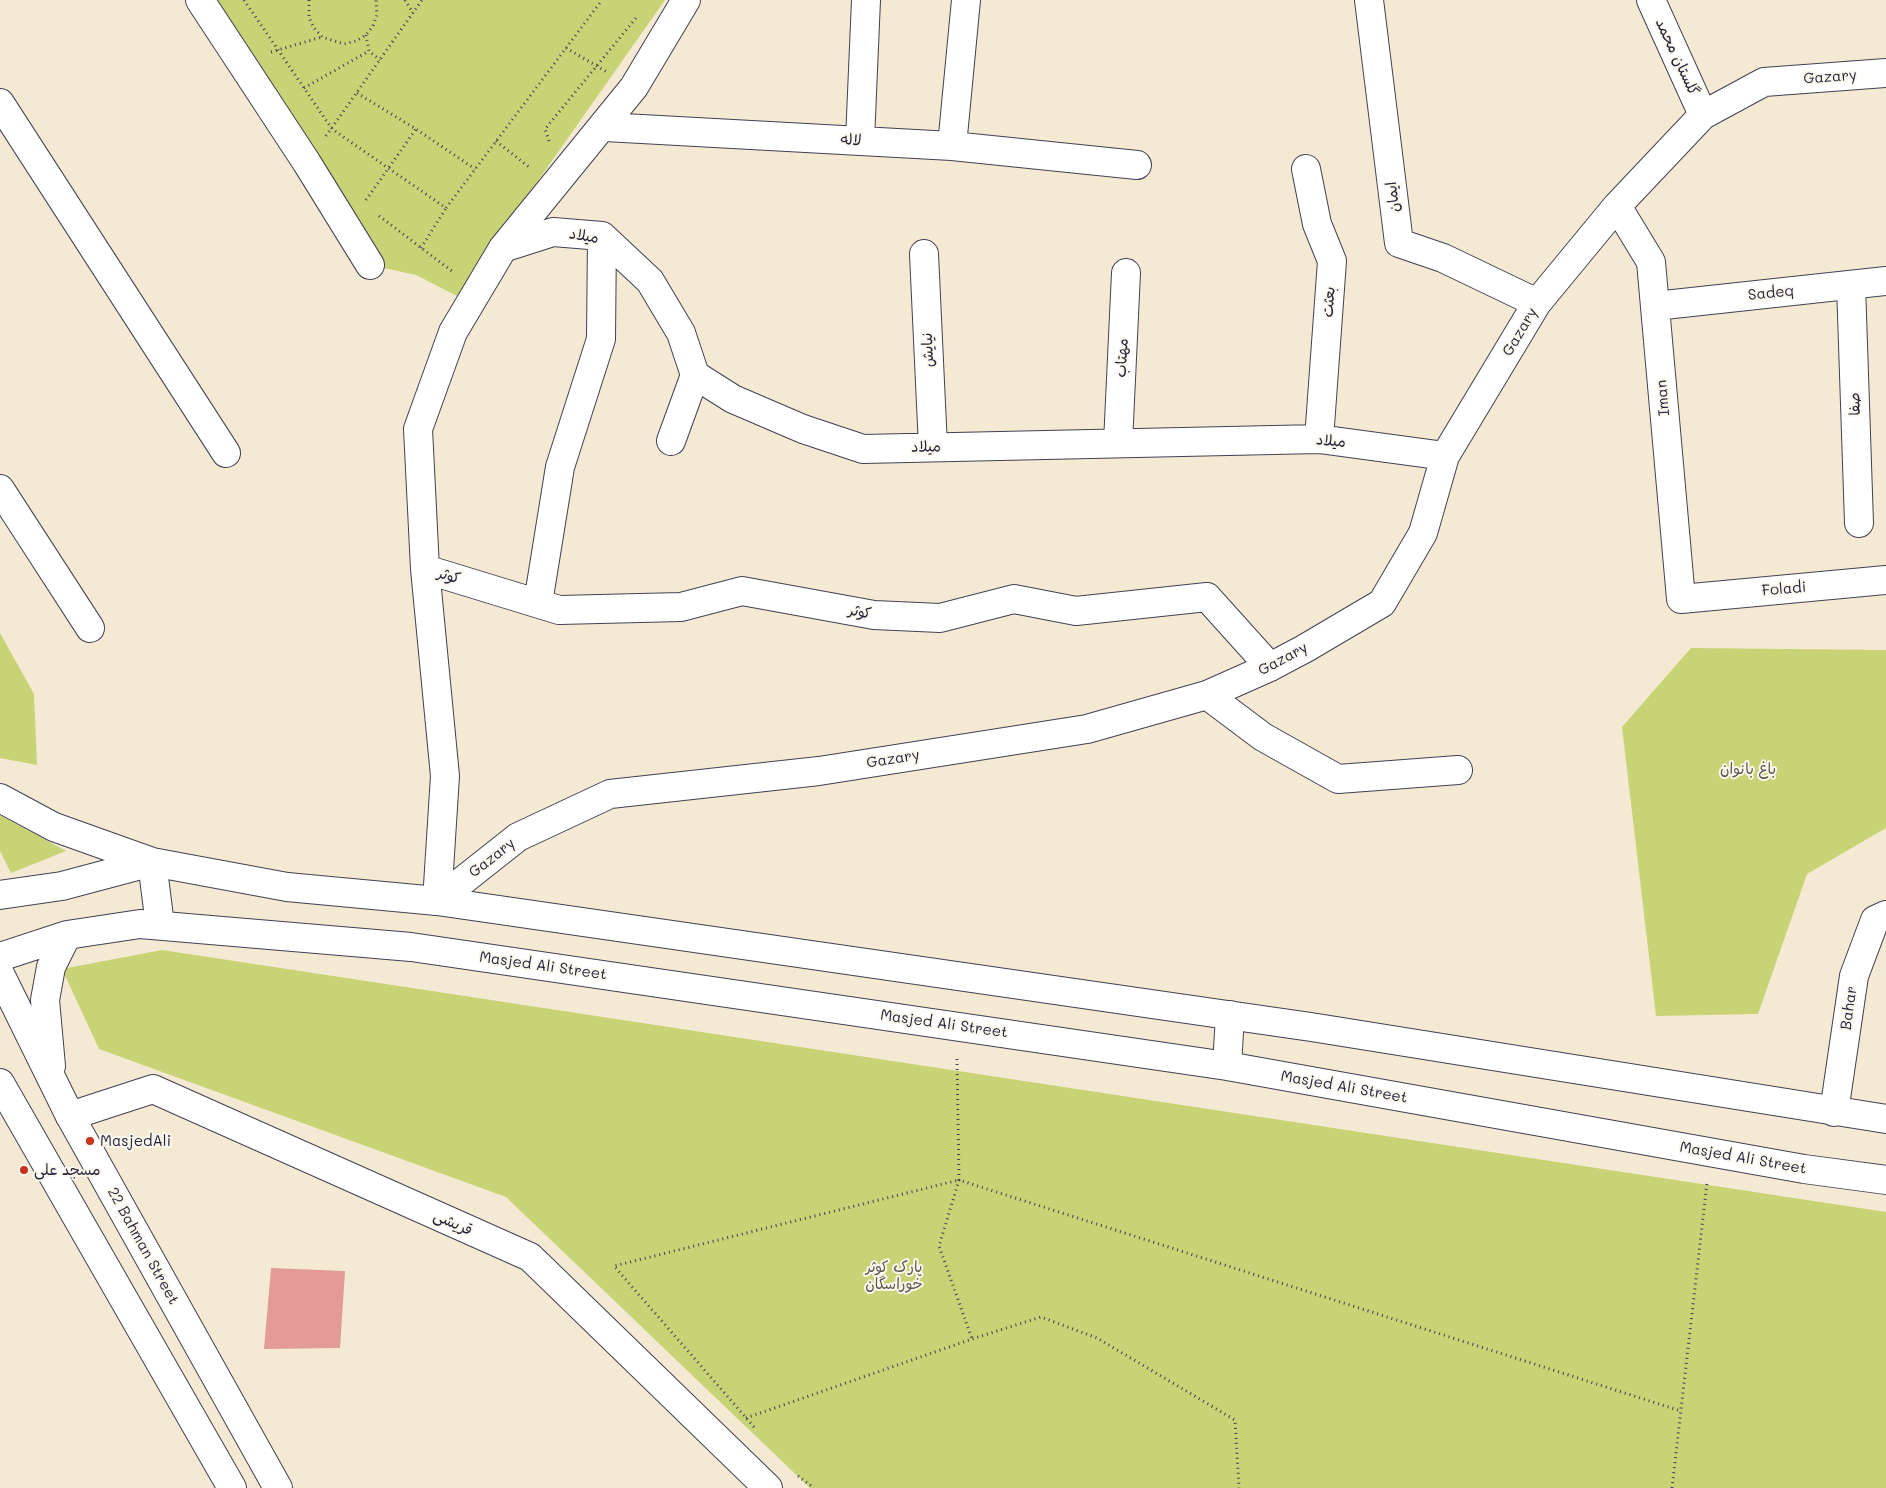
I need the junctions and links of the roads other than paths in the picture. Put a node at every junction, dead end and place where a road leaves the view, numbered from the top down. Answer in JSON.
{"nodes":[{"id":1,"x":200,"y":0,"type":"edge"},
{"id":2,"x":686,"y":0,"type":"edge"},
{"id":3,"x":866,"y":0,"type":"edge"},
{"id":4,"x":966,"y":0,"type":"edge"},
{"id":5,"x":1369,"y":0,"type":"edge"},
{"id":6,"x":1650,"y":0,"type":"edge"},
{"id":7,"x":1886,"y":72,"type":"edge"},
{"id":8,"x":0,"y":103,"type":"edge"},
{"id":9,"x":1703,"y":115,"type":"junction"},
{"id":10,"x":604,"y":127,"type":"junction"},
{"id":11,"x":860,"y":140,"type":"junction"},
{"id":12,"x":952,"y":146,"type":"junction"},
{"id":13,"x":1137,"y":165,"type":"dead end"},
{"id":14,"x":1306,"y":169,"type":"dead end"},
{"id":15,"x":1617,"y":206,"type":"junction"},
{"id":16,"x":602,"y":236,"type":"junction"},
{"id":17,"x":503,"y":248,"type":"junction"},
{"id":18,"x":924,"y":254,"type":"dead end"},
{"id":19,"x":370,"y":265,"type":"dead end"},
{"id":20,"x":1126,"y":273,"type":"dead end"},
{"id":21,"x":1886,"y":281,"type":"edge"},
{"id":22,"x":1851,"y":285,"type":"junction"},
{"id":23,"x":1537,"y":303,"type":"junction"},
{"id":24,"x":1655,"y":306,"type":"junction"},
{"id":25,"x":695,"y":375,"type":"junction"},
{"id":26,"x":1320,"y":439,"type":"junction"},
{"id":27,"x":671,"y":441,"type":"dead end"},
{"id":28,"x":1118,"y":443,"type":"junction"},
{"id":29,"x":933,"y":447,"type":"junction"},
{"id":30,"x":226,"y":453,"type":"dead end"},
{"id":31,"x":1445,"y":456,"type":"junction"},
{"id":32,"x":0,"y":490,"type":"edge"},
{"id":33,"x":1859,"y":523,"type":"dead end"},
{"id":34,"x":425,"y":569,"type":"junction"},
{"id":35,"x":1886,"y":580,"type":"edge"},
{"id":36,"x":1681,"y":599,"type":"joint"},
{"id":37,"x":538,"y":603,"type":"junction"},
{"id":38,"x":90,"y":628,"type":"dead end"},
{"id":39,"x":1270,"y":667,"type":"junction"},
{"id":40,"x":1207,"y":695,"type":"junction"},
{"id":41,"x":1458,"y":770,"type":"dead end"},
{"id":42,"x":0,"y":798,"type":"edge"},
{"id":43,"x":152,"y":862,"type":"junction"},
{"id":44,"x":0,"y":896,"type":"edge"},
{"id":45,"x":437,"y":901,"type":"junction"},
{"id":46,"x":1886,"y":915,"type":"edge"},
{"id":47,"x":160,"y":925,"type":"junction"},
{"id":48,"x":67,"y":936,"type":"junction"},
{"id":49,"x":0,"y":956,"type":"edge"},
{"id":50,"x":0,"y":974,"type":"edge"},
{"id":51,"x":1230,"y":1015,"type":"junction"},
{"id":52,"x":1227,"y":1066,"type":"junction"},
{"id":53,"x":53,"y":1082,"type":"junction"},
{"id":54,"x":0,"y":1083,"type":"edge"},
{"id":55,"x":1834,"y":1112,"type":"junction"},
{"id":56,"x":70,"y":1116,"type":"junction"},
{"id":57,"x":1886,"y":1119,"type":"edge"},
{"id":58,"x":1886,"y":1180,"type":"edge"},
{"id":59,"x":232,"y":1488,"type":"edge"},
{"id":60,"x":278,"y":1488,"type":"edge"},
{"id":61,"x":768,"y":1488,"type":"edge"}],
"edges":[{"from":1,"to":19,"type":"street"},
{"from":2,"to":10,"type":"street"},
{"from":3,"to":11,"type":"street"},
{"from":4,"to":12,"type":"street"},
{"from":5,"to":23,"type":"street","name":"ایمان"},
{"from":6,"to":9,"type":"street","name":"گلستان محمد"},
{"from":7,"to":9,"type":"street","name":"Gazary"},
{"from":8,"to":30,"type":"street"},
{"from":9,"to":15,"type":"street","name":"Gazary"},
{"from":10,"to":11,"type":"street","name":"لاله"},
{"from":10,"to":17,"type":"street"},
{"from":11,"to":12,"type":"street","name":"لاله"},
{"from":12,"to":13,"type":"street","name":"لاله"},
{"from":14,"to":26,"type":"street","name":"بعثت"},
{"from":15,"to":23,"type":"street","name":"Gazary"},
{"from":15,"to":24,"type":"street","name":"Iman"},
{"from":16,"to":17,"type":"street","name":"میلاد"},
{"from":16,"to":25,"type":"street","name":"میلاد"},
{"from":16,"to":37,"type":"street"},
{"from":17,"to":34,"type":"street"},
{"from":18,"to":29,"type":"street","name":"نیایش"},
{"from":20,"to":28,"type":"street","name":"مهتاب"},
{"from":21,"to":22,"type":"street","name":"Sadeq"},
{"from":22,"to":24,"type":"street","name":"Sadeq"},
{"from":22,"to":33,"type":"street","name":"صفا"},
{"from":23,"to":31,"type":"street","name":"Gazary"},
{"from":24,"to":36,"type":"street","name":"Iman"},
{"from":25,"to":27,"type":"street"},
{"from":25,"to":29,"type":"street","name":"میلاد"},
{"from":26,"to":28,"type":"street","name":"میلاد"},
{"from":26,"to":31,"type":"street","name":"میلاد"},
{"from":28,"to":29,"type":"street","name":"میلاد"},
{"from":31,"to":39,"type":"street","name":"Gazary"},
{"from":32,"to":38,"type":"street"},
{"from":34,"to":37,"type":"street","name":"کوثر"},
{"from":34,"to":45,"type":"street"},
{"from":35,"to":36,"type":"street","name":"Foladi"},
{"from":37,"to":39,"type":"street","name":"کوثر"},
{"from":39,"to":40,"type":"street","name":"Gazary"},
{"from":40,"to":41,"type":"street"},
{"from":40,"to":45,"type":"street","name":"Gazary"},
{"from":42,"to":43,"type":"street"},
{"from":43,"to":44,"type":"street"},
{"from":43,"to":45,"type":"street"},
{"from":43,"to":47,"type":"street"},
{"from":45,"to":51,"type":"street"},
{"from":46,"to":55,"type":"street","name":"Bahar"},
{"from":47,"to":48,"type":"street","name":"Masjed Ali Street"},
{"from":47,"to":52,"type":"street","name":"Masjed Ali Street"},
{"from":48,"to":49,"type":"street","name":"Masjed Ali Street"},
{"from":48,"to":53,"type":"street"},
{"from":50,"to":53,"type":"street","name":"22 Bahman Street"},
{"from":51,"to":52,"type":"street"},
{"from":51,"to":55,"type":"street"},
{"from":52,"to":58,"type":"street","name":"Masjed Ali Street"},
{"from":53,"to":56,"type":"street","name":"22 Bahman Street"},
{"from":54,"to":59,"type":"street"},
{"from":55,"to":57,"type":"street"},
{"from":56,"to":60,"type":"street","name":"22 Bahman Street"},
{"from":56,"to":61,"type":"street","name":"قریشی"}]}
